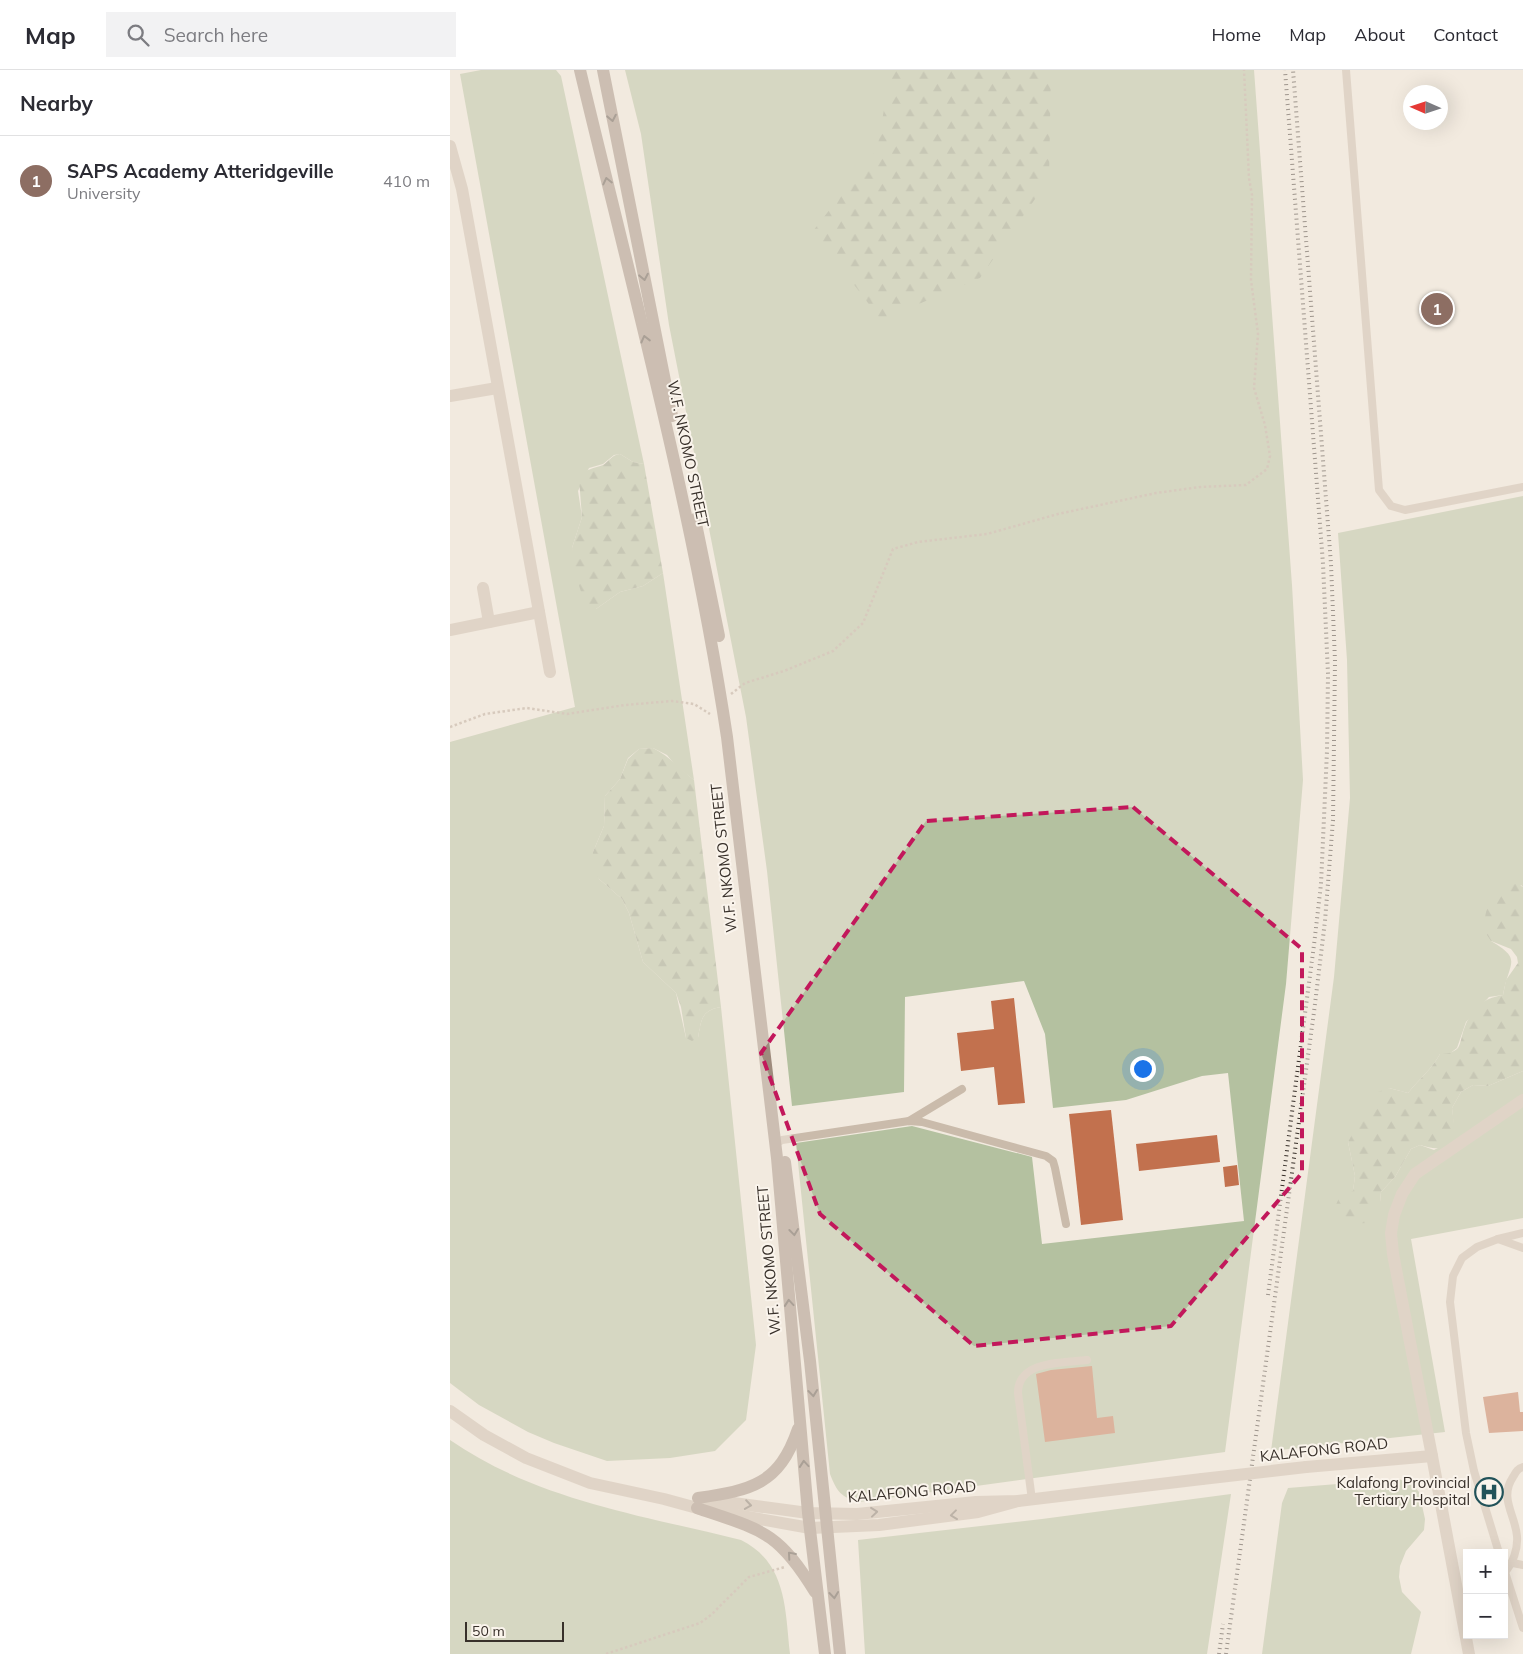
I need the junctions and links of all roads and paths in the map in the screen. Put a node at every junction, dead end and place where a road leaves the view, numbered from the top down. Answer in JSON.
{"nodes":[{"id":1,"x":580,"y":70,"type":"edge"},
{"id":2,"x":603,"y":70,"type":"edge"},
{"id":3,"x":1244,"y":70,"type":"edge"},
{"id":4,"x":1346,"y":70,"type":"edge"},
{"id":5,"x":450,"y":146,"type":"edge"},
{"id":6,"x":454,"y":175,"type":"edge"},
{"id":7,"x":497,"y":388,"type":"junction"},
{"id":8,"x":450,"y":396,"type":"edge"},
{"id":9,"x":1523,"y":487,"type":"edge"},
{"id":10,"x":483,"y":588,"type":"dead end"},
{"id":11,"x":538,"y":612,"type":"junction"},
{"id":12,"x":489,"y":622,"type":"junction"},
{"id":13,"x":450,"y":630,"type":"edge"},
{"id":14,"x":550,"y":672,"type":"dead end"},
{"id":15,"x":728,"y":696,"type":"junction"},
{"id":16,"x":724,"y":718,"type":"junction"},
{"id":17,"x":450,"y":728,"type":"edge"},
{"id":18,"x":962,"y":1088,"type":"dead end"},
{"id":19,"x":1523,"y":1100,"type":"edge"},
{"id":20,"x":909,"y":1121,"type":"junction"},
{"id":21,"x":779,"y":1142,"type":"junction"},
{"id":22,"x":1066,"y":1224,"type":"dead end"},
{"id":23,"x":1523,"y":1233,"type":"edge"},
{"id":24,"x":1498,"y":1239,"type":"junction"},
{"id":25,"x":1523,"y":1248,"type":"edge"},
{"id":26,"x":1087,"y":1360,"type":"dead end"},
{"id":27,"x":450,"y":1411,"type":"edge"},
{"id":28,"x":800,"y":1424,"type":"junction"},
{"id":29,"x":1432,"y":1456,"type":"junction"},
{"id":30,"x":1523,"y":1467,"type":"edge"},
{"id":31,"x":1032,"y":1500,"type":"junction"},
{"id":32,"x":1018,"y":1501,"type":"junction"},
{"id":33,"x":697,"y":1503,"type":"junction"},
{"id":34,"x":808,"y":1513,"type":"junction"},
{"id":35,"x":826,"y":1514,"type":"junction"},
{"id":36,"x":810,"y":1528,"type":"junction"},
{"id":37,"x":827,"y":1529,"type":"junction"},
{"id":38,"x":1498,"y":1549,"type":"edge"},
{"id":39,"x":1513,"y":1562,"type":"junction"},
{"id":40,"x":798,"y":1563,"type":"junction"},
{"id":41,"x":1523,"y":1565,"type":"edge"},
{"id":42,"x":1508,"y":1567,"type":"edge"},
{"id":43,"x":1508,"y":1580,"type":"edge"},
{"id":44,"x":818,"y":1596,"type":"junction"},
{"id":45,"x":1523,"y":1628,"type":"edge"},
{"id":46,"x":606,"y":1654,"type":"edge"},
{"id":47,"x":826,"y":1654,"type":"edge"},
{"id":48,"x":840,"y":1654,"type":"edge"},
{"id":49,"x":1469,"y":1654,"type":"edge"}],
"edges":[{"from":16,"to":1,"type":"main road","name":"W.F. NKOMO STREET","one_way":true},
{"from":2,"to":15,"type":"main road","name":"W.F. NKOMO STREET","one_way":true},
{"from":3,"to":15,"type":"path"},
{"from":4,"to":9,"type":"lane"},
{"from":5,"to":6,"type":"street"},
{"from":6,"to":7,"type":"street"},
{"from":7,"to":8,"type":"street"},
{"from":7,"to":11,"type":"street"},
{"from":10,"to":12,"type":"street"},
{"from":11,"to":12,"type":"street"},
{"from":11,"to":14,"type":"street"},
{"from":12,"to":13,"type":"street"},
{"from":15,"to":21,"type":"main road","name":"W.F. NKOMO STREET"},
{"from":16,"to":17,"type":"path"},
{"from":16,"to":21,"type":"main road","name":"W.F. NKOMO STREET"},
{"from":18,"to":20,"type":"lane"},
{"from":19,"to":29,"type":"street"},
{"from":20,"to":21,"type":"lane"},
{"from":20,"to":22,"type":"lane"},
{"from":28,"to":21,"type":"main road","name":"W.F. NKOMO STREET","one_way":true},
{"from":21,"to":35,"type":"main road","name":"W.F. NKOMO STREET","one_way":true},
{"from":23,"to":24,"type":"lane"},
{"from":24,"to":25,"type":"lane"},
{"from":24,"to":38,"type":"lane"},
{"from":26,"to":31,"type":"lane"},
{"from":27,"to":33,"type":"street"},
{"from":28,"to":33,"type":"main road"},
{"from":34,"to":28,"type":"main road","name":"W.F. NKOMO STREET","one_way":true},
{"from":29,"to":31,"type":"street","name":"KALAFONG ROAD","bridge":true},
{"from":29,"to":49,"type":"street"},
{"from":30,"to":39,"type":"lane"},
{"from":31,"to":32,"type":"street","name":"KALAFONG ROAD"},
{"from":35,"to":32,"type":"street","name":"KALAFONG ROAD","one_way":true},
{"from":32,"to":37,"type":"street","name":"KALAFONG ROAD","one_way":true},
{"from":33,"to":34,"type":"street","name":"KALAFONG ROAD","one_way":true},
{"from":33,"to":36,"type":"street","name":"KALAFONG ROAD"},
{"from":40,"to":33,"type":"main road","one_way":true},
{"from":34,"to":35,"type":"street","name":"KALAFONG ROAD"},
{"from":34,"to":36,"type":"main road","name":"W.F. NKOMO STREET"},
{"from":35,"to":37,"type":"main road","name":"W.F. NKOMO STREET"},
{"from":36,"to":37,"type":"street","name":"KALAFONG ROAD"},
{"from":36,"to":44,"type":"main road","name":"W.F. NKOMO STREET"},
{"from":37,"to":48,"type":"main road","name":"W.F. NKOMO STREET","one_way":true},
{"from":39,"to":41,"type":"lane"},
{"from":39,"to":42,"type":"lane"},
{"from":40,"to":44,"type":"main road"},
{"from":40,"to":46,"type":"path"},
{"from":43,"to":45,"type":"lane"},
{"from":44,"to":47,"type":"main road","name":"W.F. NKOMO STREET"}]}
